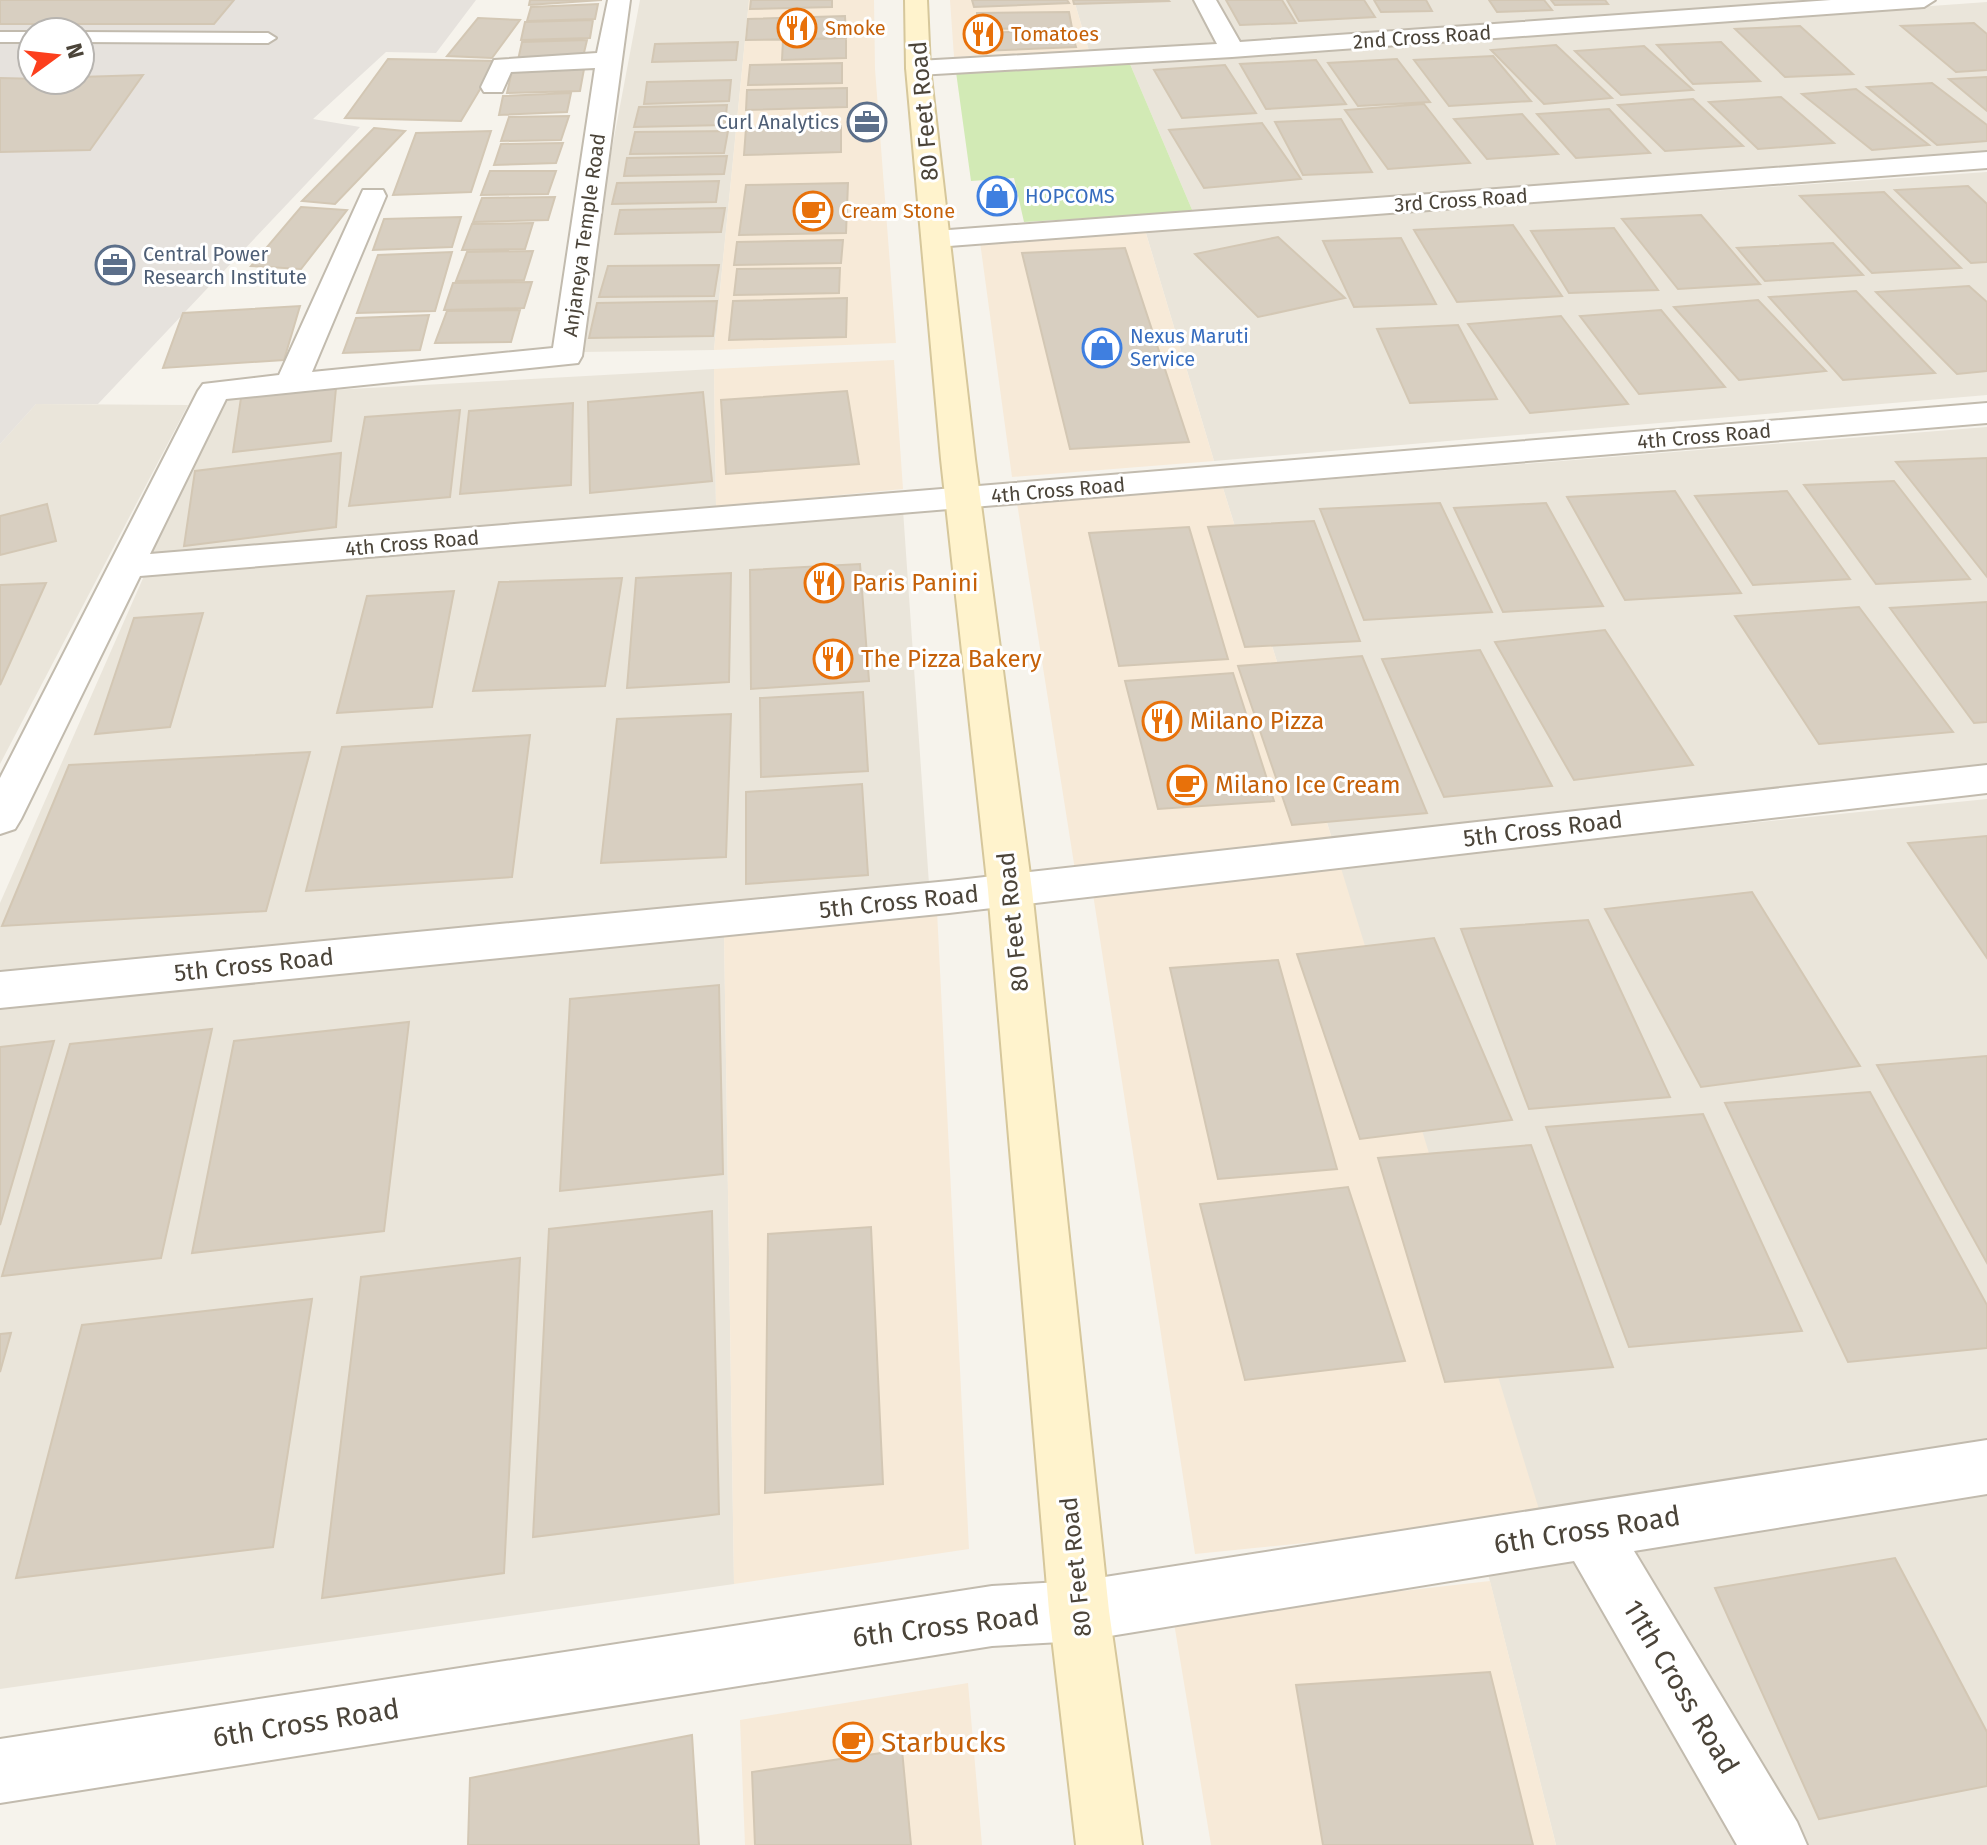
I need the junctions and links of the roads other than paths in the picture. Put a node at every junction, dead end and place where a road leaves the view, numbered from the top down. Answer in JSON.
{"nodes":[{"id":1,"x":619,"y":0,"type":"edge"},
{"id":2,"x":916,"y":0,"type":"edge"},
{"id":3,"x":1205,"y":0,"type":"edge"},
{"id":4,"x":1637,"y":0,"type":"edge"},
{"id":5,"x":1924,"y":0,"type":"edge"},
{"id":6,"x":1465,"y":11,"type":"dead end"},
{"id":7,"x":1654,"y":20,"type":"junction"},
{"id":8,"x":1480,"y":32,"type":"junction"},
{"id":9,"x":96,"y":37,"type":"edge"},
{"id":10,"x":268,"y":38,"type":"dead end"},
{"id":11,"x":1232,"y":50,"type":"junction"},
{"id":12,"x":608,"y":60,"type":"junction"},
{"id":13,"x":501,"y":68,"type":"dead end"},
{"id":14,"x":918,"y":68,"type":"junction"},
{"id":15,"x":1987,"y":160,"type":"edge"},
{"id":16,"x":373,"y":196,"type":"dead end"},
{"id":17,"x":936,"y":239,"type":"junction"},
{"id":18,"x":292,"y":382,"type":"junction"},
{"id":19,"x":1987,"y":413,"type":"edge"},
{"id":20,"x":962,"y":498,"type":"junction"},
{"id":21,"x":129,"y":566,"type":"junction"},
{"id":22,"x":12,"y":772,"type":"edge"},
{"id":23,"x":1987,"y":779,"type":"edge"},
{"id":24,"x":0,"y":819,"type":"edge"},
{"id":25,"x":1010,"y":890,"type":"junction"},
{"id":26,"x":0,"y":990,"type":"edge"},
{"id":27,"x":1987,"y":1467,"type":"edge"},
{"id":28,"x":1588,"y":1530,"type":"junction"},
{"id":29,"x":1079,"y":1611,"type":"junction"},
{"id":30,"x":0,"y":1771,"type":"edge"},
{"id":31,"x":1109,"y":1845,"type":"edge"},
{"id":32,"x":1774,"y":1845,"type":"edge"}],
"edges":[{"from":1,"to":12,"type":"street","name":"Anjaneya Temple Road"},
{"from":2,"to":14,"type":"street","name":"80 Feet Road"},
{"from":3,"to":11,"type":"street"},
{"from":4,"to":7,"type":"street"},
{"from":5,"to":7,"type":"street","name":"2nd Cross Road"},
{"from":6,"to":8,"type":"street"},
{"from":7,"to":8,"type":"street","name":"2nd Cross Road"},
{"from":8,"to":11,"type":"street","name":"2nd Cross Road"},
{"from":9,"to":10,"type":"lane"},
{"from":11,"to":14,"type":"street","name":"2nd Cross Road"},
{"from":12,"to":13,"type":"street"},
{"from":12,"to":18,"type":"street","name":"Anjaneya Temple Road"},
{"from":14,"to":17,"type":"street","name":"80 Feet Road"},
{"from":15,"to":17,"type":"street","name":"3rd Cross Road"},
{"from":16,"to":18,"type":"street"},
{"from":17,"to":20,"type":"street","name":"80 Feet Road"},
{"from":18,"to":21,"type":"street","name":"Anjaneya Temple Road"},
{"from":19,"to":20,"type":"street","name":"4th Cross Road"},
{"from":20,"to":21,"type":"street","name":"4th Cross Road"},
{"from":20,"to":25,"type":"street","name":"80 Feet Road"},
{"from":21,"to":22,"type":"street"},
{"from":22,"to":24,"type":"street"},
{"from":23,"to":25,"type":"street","name":"5th Cross Road"},
{"from":25,"to":26,"type":"street","name":"5th Cross Road"},
{"from":25,"to":29,"type":"street","name":"80 Feet Road"},
{"from":27,"to":28,"type":"street","name":"6th Cross Road"},
{"from":28,"to":29,"type":"street","name":"6th Cross Road"},
{"from":28,"to":32,"type":"street","name":"11th Cross Road"},
{"from":29,"to":30,"type":"street","name":"6th Cross Road"},
{"from":29,"to":31,"type":"street","name":"80 Feet Road"}]}
